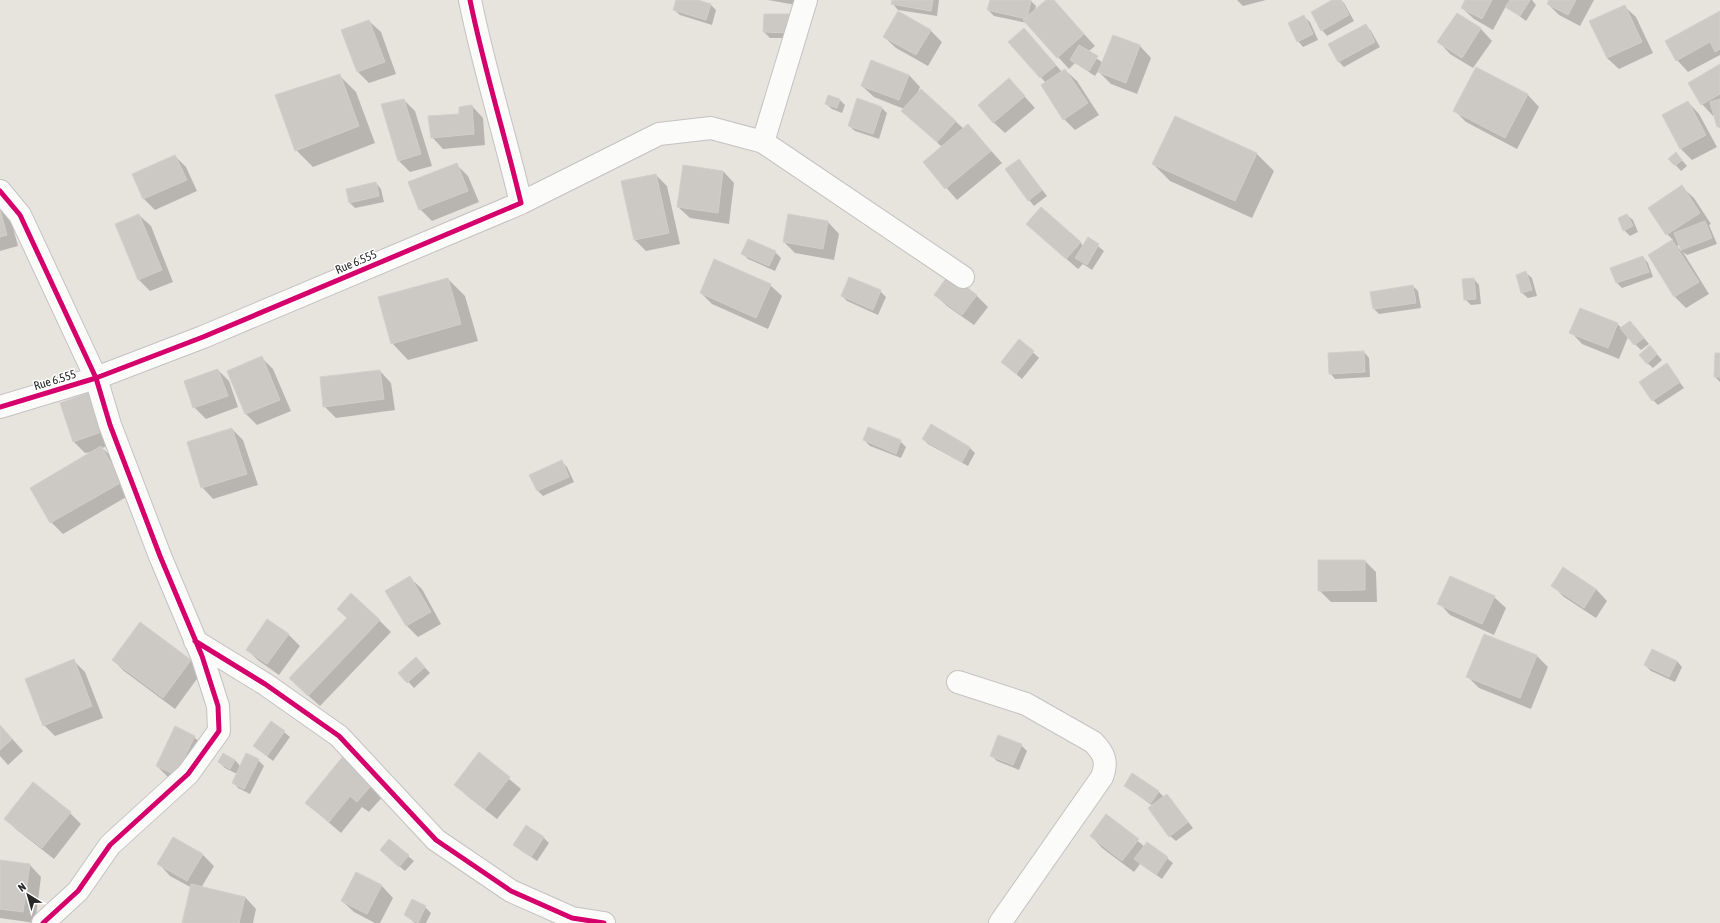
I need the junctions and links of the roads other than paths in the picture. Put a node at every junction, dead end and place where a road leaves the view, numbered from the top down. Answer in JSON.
{"nodes":[{"id":1,"x":470,"y":0,"type":"edge"},
{"id":2,"x":806,"y":0,"type":"edge"},
{"id":3,"x":763,"y":142,"type":"junction"},
{"id":4,"x":0,"y":191,"type":"edge"},
{"id":5,"x":521,"y":203,"type":"junction"},
{"id":6,"x":963,"y":277,"type":"dead end"},
{"id":7,"x":96,"y":378,"type":"junction"},
{"id":8,"x":0,"y":407,"type":"edge"},
{"id":9,"x":196,"y":641,"type":"junction"},
{"id":10,"x":958,"y":682,"type":"dead end"},
{"id":11,"x":571,"y":921,"type":"edge"},
{"id":12,"x":43,"y":923,"type":"edge"},
{"id":13,"x":604,"y":923,"type":"edge"},
{"id":14,"x":1000,"y":923,"type":"edge"}],
"edges":[{"from":1,"to":5,"type":"street"},
{"from":2,"to":3,"type":"street"},
{"from":3,"to":5,"type":"street","name":"Rue 6.555"},
{"from":3,"to":6,"type":"street","name":"Rue 6.555"},
{"from":4,"to":7,"type":"street"},
{"from":5,"to":7,"type":"street","name":"Rue 6.555"},
{"from":7,"to":8,"type":"street","name":"Rue 6.555"},
{"from":7,"to":9,"type":"street"},
{"from":9,"to":11,"type":"street"},
{"from":9,"to":12,"type":"street"},
{"from":10,"to":14,"type":"street"},
{"from":11,"to":13,"type":"street"}]}
